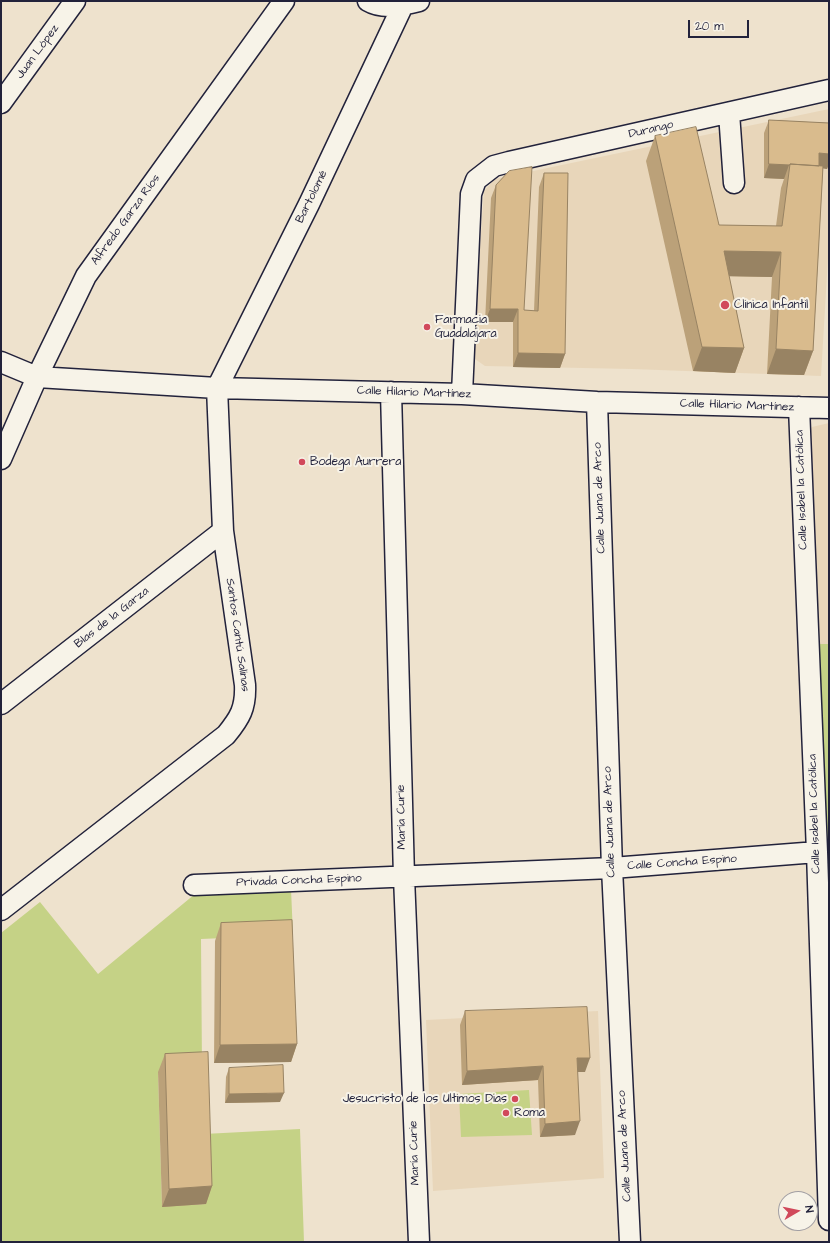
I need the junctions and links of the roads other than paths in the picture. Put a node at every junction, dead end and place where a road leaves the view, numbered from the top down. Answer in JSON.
{"nodes":[{"id":1,"x":74,"y":1,"type":"edge"},
{"id":2,"x":284,"y":1,"type":"edge"},
{"id":3,"x":368,"y":1,"type":"edge"},
{"id":4,"x":411,"y":3,"type":"edge"},
{"id":5,"x":829,"y":90,"type":"edge"},
{"id":6,"x":1,"y":103,"type":"edge"},
{"id":7,"x":729,"y":113,"type":"junction"},
{"id":8,"x":734,"y":183,"type":"dead end"},
{"id":9,"x":1,"y":362,"type":"edge"},
{"id":10,"x":37,"y":377,"type":"junction"},
{"id":11,"x":217,"y":388,"type":"junction"},
{"id":12,"x":391,"y":392,"type":"junction"},
{"id":13,"x":462,"y":394,"type":"junction"},
{"id":14,"x":597,"y":402,"type":"junction"},
{"id":15,"x":799,"y":407,"type":"junction"},
{"id":16,"x":829,"y":408,"type":"edge"},
{"id":17,"x":1,"y":459,"type":"edge"},
{"id":18,"x":223,"y":531,"type":"junction"},
{"id":19,"x":1,"y":704,"type":"edge"},
{"id":20,"x":817,"y":852,"type":"junction"},
{"id":21,"x":612,"y":868,"type":"junction"},
{"id":22,"x":404,"y":877,"type":"junction"},
{"id":23,"x":194,"y":885,"type":"dead end"},
{"id":24,"x":1,"y":910,"type":"edge"},
{"id":25,"x":829,"y":1220,"type":"edge"},
{"id":26,"x":419,"y":1242,"type":"edge"},
{"id":27,"x":630,"y":1242,"type":"edge"}],
"edges":[{"from":1,"to":6,"type":"street","name":"Juan López"},
{"from":2,"to":10,"type":"street","name":"Alfredo Garza Ríos"},
{"from":3,"to":4,"type":"street"},
{"from":4,"to":11,"type":"street","name":"Bartolomé"},
{"from":5,"to":7,"type":"street","name":"Durango"},
{"from":7,"to":8,"type":"street"},
{"from":7,"to":13,"type":"street","name":"Durango"},
{"from":9,"to":10,"type":"street","name":"Calle Hilario Martínez"},
{"from":10,"to":11,"type":"street","name":"Calle Hilario Martínez"},
{"from":10,"to":17,"type":"street","name":"Alfredo Garza Ríos"},
{"from":11,"to":12,"type":"street","name":"Calle Hilario Martínez"},
{"from":11,"to":18,"type":"street","name":"Santos Cantú Salinas"},
{"from":12,"to":13,"type":"street","name":"Calle Hilario Martínez"},
{"from":12,"to":22,"type":"street","name":"María Curie"},
{"from":13,"to":14,"type":"street","name":"Calle Hilario Martínez"},
{"from":14,"to":15,"type":"street","name":"Calle Hilario Martínez"},
{"from":14,"to":21,"type":"street","name":"Calle Juana de Arco"},
{"from":15,"to":16,"type":"street","name":"Calle Hilario Martínez"},
{"from":15,"to":20,"type":"street","name":"Calle Isabel la Católica"},
{"from":18,"to":19,"type":"street","name":"Blas de la Garza"},
{"from":18,"to":24,"type":"street","name":"Santos Cantú Salinas"},
{"from":20,"to":21,"type":"street","name":"Calle Concha Espino"},
{"from":20,"to":25,"type":"street","name":"Calle Isabel la Católica"},
{"from":21,"to":22,"type":"street","name":"Calle Concha Espino"},
{"from":21,"to":27,"type":"street","name":"Calle Juana de Arco"},
{"from":22,"to":23,"type":"street","name":"Privada Concha Espino"},
{"from":22,"to":26,"type":"street","name":"María Curie"}]}
